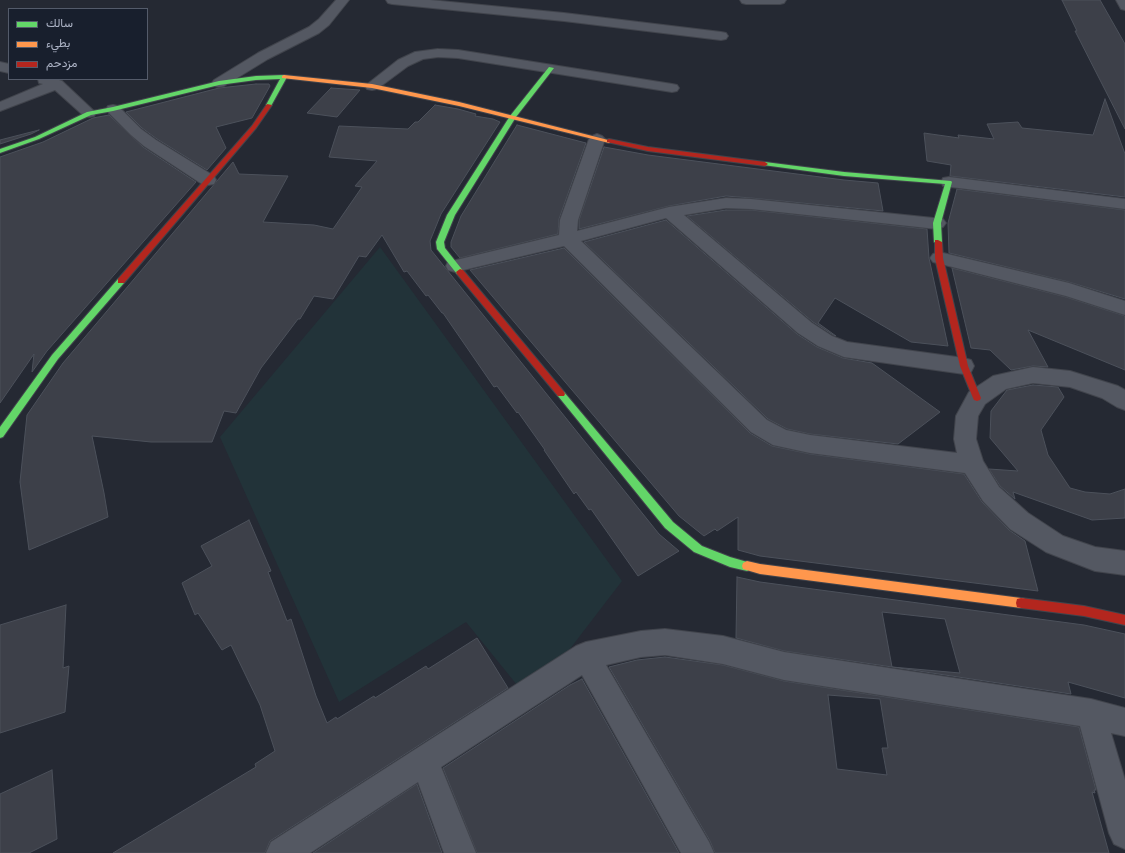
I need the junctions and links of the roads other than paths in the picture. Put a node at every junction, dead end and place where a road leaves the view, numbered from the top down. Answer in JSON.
{"nodes":[{"id":1,"x":343,"y":0,"type":"edge"},
{"id":2,"x":392,"y":0,"type":"edge"},
{"id":3,"x":746,"y":0,"type":"edge"},
{"id":4,"x":780,"y":0,"type":"edge"},
{"id":5,"x":1122,"y":0,"type":"edge"},
{"id":6,"x":1125,"y":6,"type":"edge"},
{"id":7,"x":721,"y":36,"type":"dead end"},
{"id":8,"x":551,"y":68,"type":"junction"},
{"id":9,"x":284,"y":77,"type":"junction"},
{"id":10,"x":44,"y":80,"type":"edge"},
{"id":11,"x":219,"y":83,"type":"junction"},
{"id":12,"x":57,"y":84,"type":"junction"},
{"id":13,"x":372,"y":86,"type":"junction"},
{"id":14,"x":672,"y":88,"type":"dead end"},
{"id":15,"x":0,"y":107,"type":"edge"},
{"id":16,"x":113,"y":109,"type":"junction"},
{"id":17,"x":89,"y":113,"type":"junction"},
{"id":18,"x":513,"y":116,"type":"junction"},
{"id":19,"x":597,"y":139,"type":"junction"},
{"id":20,"x":0,"y":151,"type":"edge"},
{"id":21,"x":208,"y":180,"type":"junction"},
{"id":22,"x":949,"y":182,"type":"junction"},
{"id":23,"x":1125,"y":204,"type":"edge"},
{"id":24,"x":669,"y":212,"type":"junction"},
{"id":25,"x":937,"y":223,"type":"junction"},
{"id":26,"x":568,"y":239,"type":"junction"},
{"id":27,"x":939,"y":258,"type":"junction"},
{"id":28,"x":455,"y":266,"type":"junction"},
{"id":29,"x":1125,"y":308,"type":"edge"},
{"id":30,"x":964,"y":366,"type":"junction"},
{"id":31,"x":977,"y":398,"type":"junction"},
{"id":32,"x":1125,"y":401,"type":"edge"},
{"id":33,"x":0,"y":434,"type":"edge"},
{"id":34,"x":972,"y":464,"type":"junction"},
{"id":35,"x":1125,"y":563,"type":"edge"},
{"id":36,"x":1125,"y":620,"type":"edge"},
{"id":37,"x":586,"y":656,"type":"junction"},
{"id":38,"x":1091,"y":714,"type":"junction"},
{"id":39,"x":1125,"y":722,"type":"edge"},
{"id":40,"x":424,"y":760,"type":"junction"},
{"id":41,"x":1125,"y":833,"type":"edge"},
{"id":42,"x":282,"y":853,"type":"edge"},
{"id":43,"x":460,"y":853,"type":"edge"},
{"id":44,"x":698,"y":853,"type":"edge"}],
"edges":[{"from":1,"to":11,"type":"street"},
{"from":2,"to":7,"type":"street"},
{"from":3,"to":4,"type":"street"},
{"from":5,"to":6,"type":"street"},
{"from":8,"to":13,"type":"street"},
{"from":8,"to":14,"type":"street"},
{"from":8,"to":18,"type":"street"},
{"from":9,"to":11,"type":"street"},
{"from":9,"to":13,"type":"street"},
{"from":9,"to":21,"type":"street"},
{"from":10,"to":12,"type":"street"},
{"from":11,"to":16,"type":"street"},
{"from":12,"to":15,"type":"street"},
{"from":12,"to":17,"type":"street"},
{"from":13,"to":18,"type":"street"},
{"from":16,"to":17,"type":"street"},
{"from":16,"to":21,"type":"street"},
{"from":17,"to":20,"type":"street"},
{"from":18,"to":19,"type":"street"},
{"from":18,"to":28,"type":"street"},
{"from":19,"to":22,"type":"street"},
{"from":19,"to":26,"type":"street"},
{"from":21,"to":33,"type":"street"},
{"from":22,"to":23,"type":"street"},
{"from":22,"to":25,"type":"street"},
{"from":24,"to":25,"type":"street"},
{"from":24,"to":26,"type":"street"},
{"from":24,"to":30,"type":"street"},
{"from":25,"to":27,"type":"street"},
{"from":26,"to":28,"type":"street"},
{"from":26,"to":34,"type":"street"},
{"from":27,"to":29,"type":"street"},
{"from":27,"to":30,"type":"street"},
{"from":28,"to":36,"type":"street"},
{"from":30,"to":31,"type":"street"},
{"from":31,"to":32,"type":"street"},
{"from":31,"to":34,"type":"street"},
{"from":34,"to":35,"type":"street"},
{"from":37,"to":38,"type":"street"},
{"from":37,"to":40,"type":"street"},
{"from":37,"to":44,"type":"street"},
{"from":38,"to":39,"type":"street"},
{"from":38,"to":41,"type":"street"},
{"from":40,"to":42,"type":"street"},
{"from":40,"to":43,"type":"street"}]}
